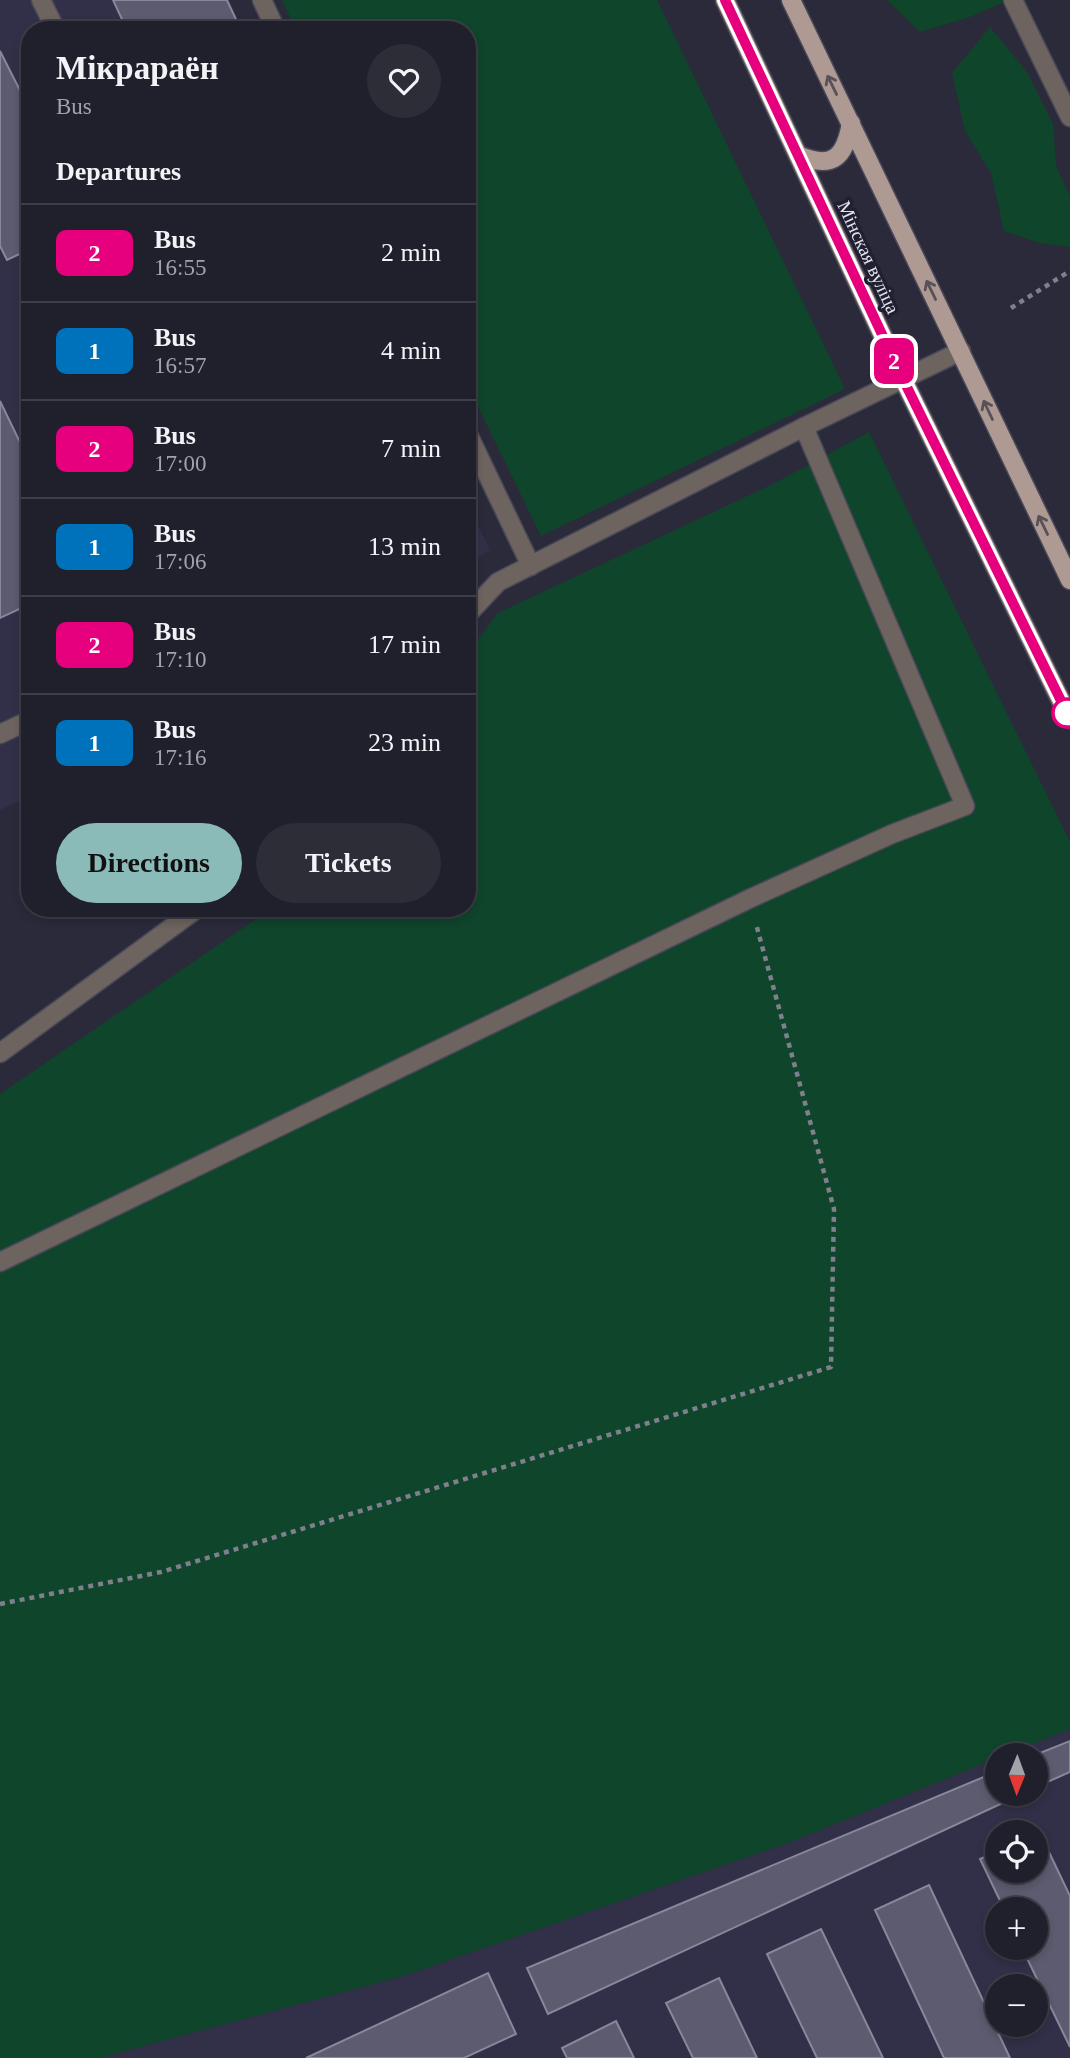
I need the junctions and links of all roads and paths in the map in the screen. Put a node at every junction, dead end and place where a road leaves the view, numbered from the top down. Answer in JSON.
{"nodes":[{"id":1,"x":41,"y":0,"type":"edge"},
{"id":2,"x":262,"y":0,"type":"edge"},
{"id":3,"x":725,"y":0,"type":"edge"},
{"id":4,"x":791,"y":0,"type":"edge"},
{"id":5,"x":1013,"y":0,"type":"edge"},
{"id":6,"x":52,"y":21,"type":"edge"},
{"id":7,"x":272,"y":21,"type":"edge"},
{"id":8,"x":1070,"y":117,"type":"edge"},
{"id":9,"x":851,"y":123,"type":"junction"},
{"id":10,"x":798,"y":155,"type":"junction"},
{"id":11,"x":1070,"y":271,"type":"edge"},
{"id":12,"x":1011,"y":308,"type":"dead end"},
{"id":13,"x":961,"y":351,"type":"junction"},
{"id":14,"x":903,"y":379,"type":"junction"},
{"id":15,"x":804,"y":427,"type":"junction"},
{"id":16,"x":476,"y":451,"type":"edge"},
{"id":17,"x":531,"y":566,"type":"junction"},
{"id":18,"x":1070,"y":580,"type":"edge"},
{"id":19,"x":476,"y":605,"type":"edge"},
{"id":20,"x":1070,"y":719,"type":"edge"},
{"id":21,"x":21,"y":724,"type":"edge"},
{"id":22,"x":0,"y":734,"type":"edge"},
{"id":23,"x":749,"y":899,"type":"junction"},
{"id":24,"x":186,"y":917,"type":"edge"},
{"id":25,"x":0,"y":1053,"type":"edge"},
{"id":26,"x":0,"y":1262,"type":"edge"},
{"id":27,"x":0,"y":1604,"type":"edge"}],
"edges":[{"from":1,"to":6,"type":"lane"},
{"from":2,"to":7,"type":"lane"},
{"from":3,"to":10,"type":"main road","name":"Мінская вуліца"},
{"from":9,"to":4,"type":"main road","one_way":true},
{"from":5,"to":8,"type":"lane"},
{"from":9,"to":10,"type":"main road"},
{"from":13,"to":9,"type":"main road","one_way":true},
{"from":10,"to":14,"type":"main road","name":"Мінская вуліца"},
{"from":11,"to":12,"type":"path"},
{"from":13,"to":14,"type":"lane"},
{"from":18,"to":13,"type":"main road","one_way":true},
{"from":14,"to":15,"type":"lane"},
{"from":14,"to":20,"type":"main road","name":"Мінская вуліца"},
{"from":15,"to":17,"type":"lane"},
{"from":15,"to":23,"type":"lane"},
{"from":16,"to":17,"type":"lane"},
{"from":17,"to":19,"type":"lane"},
{"from":21,"to":22,"type":"lane"},
{"from":23,"to":26,"type":"lane"},
{"from":23,"to":27,"type":"path"},
{"from":24,"to":25,"type":"lane"}]}
